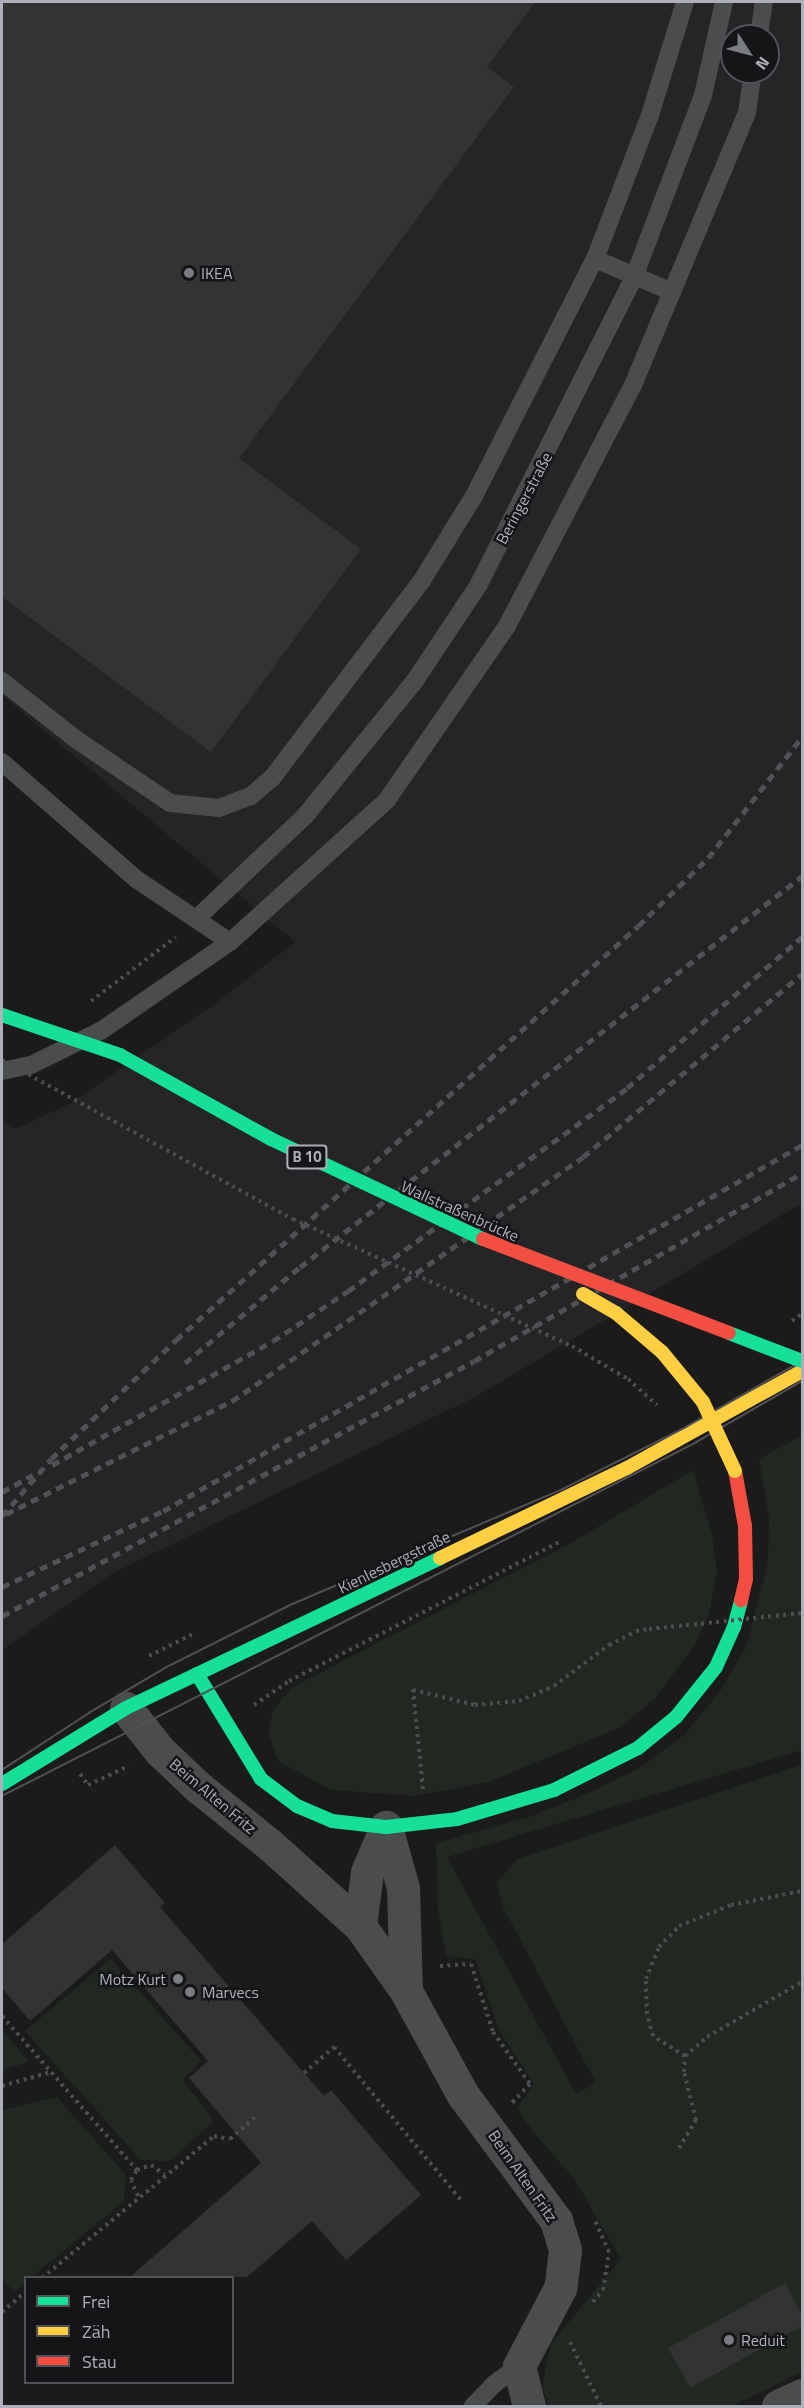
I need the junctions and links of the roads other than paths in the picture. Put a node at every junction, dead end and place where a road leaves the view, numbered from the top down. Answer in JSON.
{"nodes":[{"id":1,"x":685,"y":2,"type":"edge"},
{"id":2,"x":724,"y":2,"type":"edge"},
{"id":3,"x":764,"y":2,"type":"edge"},
{"id":4,"x":761,"y":24,"type":"edge"},
{"id":5,"x":751,"y":84,"type":"edge"},
{"id":6,"x":595,"y":259,"type":"junction"},
{"id":7,"x":634,"y":277,"type":"junction"},
{"id":8,"x":672,"y":292,"type":"junction"},
{"id":9,"x":2,"y":681,"type":"edge"},
{"id":10,"x":2,"y":762,"type":"edge"},
{"id":11,"x":196,"y":919,"type":"junction"},
{"id":12,"x":230,"y":942,"type":"junction"},
{"id":13,"x":2,"y":1015,"type":"edge"},
{"id":14,"x":2,"y":1071,"type":"edge"},
{"id":15,"x":500,"y":1247,"type":"junction"},
{"id":16,"x":802,"y":1361,"type":"edge"},
{"id":17,"x":802,"y":1371,"type":"edge"},
{"id":18,"x":197,"y":1674,"type":"junction"},
{"id":19,"x":126,"y":1708,"type":"junction"},
{"id":20,"x":2,"y":1784,"type":"edge"},
{"id":21,"x":386,"y":1827,"type":"junction"},
{"id":22,"x":360,"y":1926,"type":"junction"},
{"id":23,"x":406,"y":1991,"type":"junction"},
{"id":24,"x":519,"y":2366,"type":"junction"},
{"id":25,"x":802,"y":2395,"type":"edge"},
{"id":26,"x":473,"y":2406,"type":"edge"},
{"id":27,"x":529,"y":2406,"type":"edge"},
{"id":28,"x":778,"y":2406,"type":"edge"}],
"edges":[{"from":1,"to":6,"type":"lane"},
{"from":2,"to":7,"type":"lane","name":"Beringerstraße"},
{"from":3,"to":4,"type":"lane"},
{"from":5,"to":8,"type":"lane"},
{"from":6,"to":7,"type":"lane"},
{"from":6,"to":9,"type":"lane"},
{"from":7,"to":8,"type":"lane"},
{"from":7,"to":11,"type":"lane","name":"Beringerstraße"},
{"from":8,"to":12,"type":"lane"},
{"from":10,"to":11,"type":"lane"},
{"from":11,"to":12,"type":"lane"},
{"from":12,"to":14,"type":"lane"},
{"from":13,"to":15,"type":"main road","name":"Wallstraßenbrücke","number":"B 10","bridge":true},
{"from":15,"to":16,"type":"main road","name":"Wallstraßenbrücke","number":"B 10","bridge":true},
{"from":15,"to":21,"type":"main road","bridge":true},
{"from":17,"to":18,"type":"main road","name":"Kienlesbergstraße"},
{"from":18,"to":19,"type":"main road","name":"Kienlesbergstraße"},
{"from":18,"to":21,"type":"main road"},
{"from":19,"to":20,"type":"main road","name":"Kienlesbergstraße"},
{"from":19,"to":22,"type":"street","name":"Beim Alten Fritz"},
{"from":21,"to":22,"type":"street"},
{"from":21,"to":23,"type":"street","name":"Beim Alten Fritz"},
{"from":22,"to":23,"type":"street","name":"Beim Alten Fritz"},
{"from":23,"to":24,"type":"street","name":"Beim Alten Fritz"},
{"from":24,"to":26,"type":"lane"},
{"from":24,"to":27,"type":"street"},
{"from":25,"to":28,"type":"street"}]}
